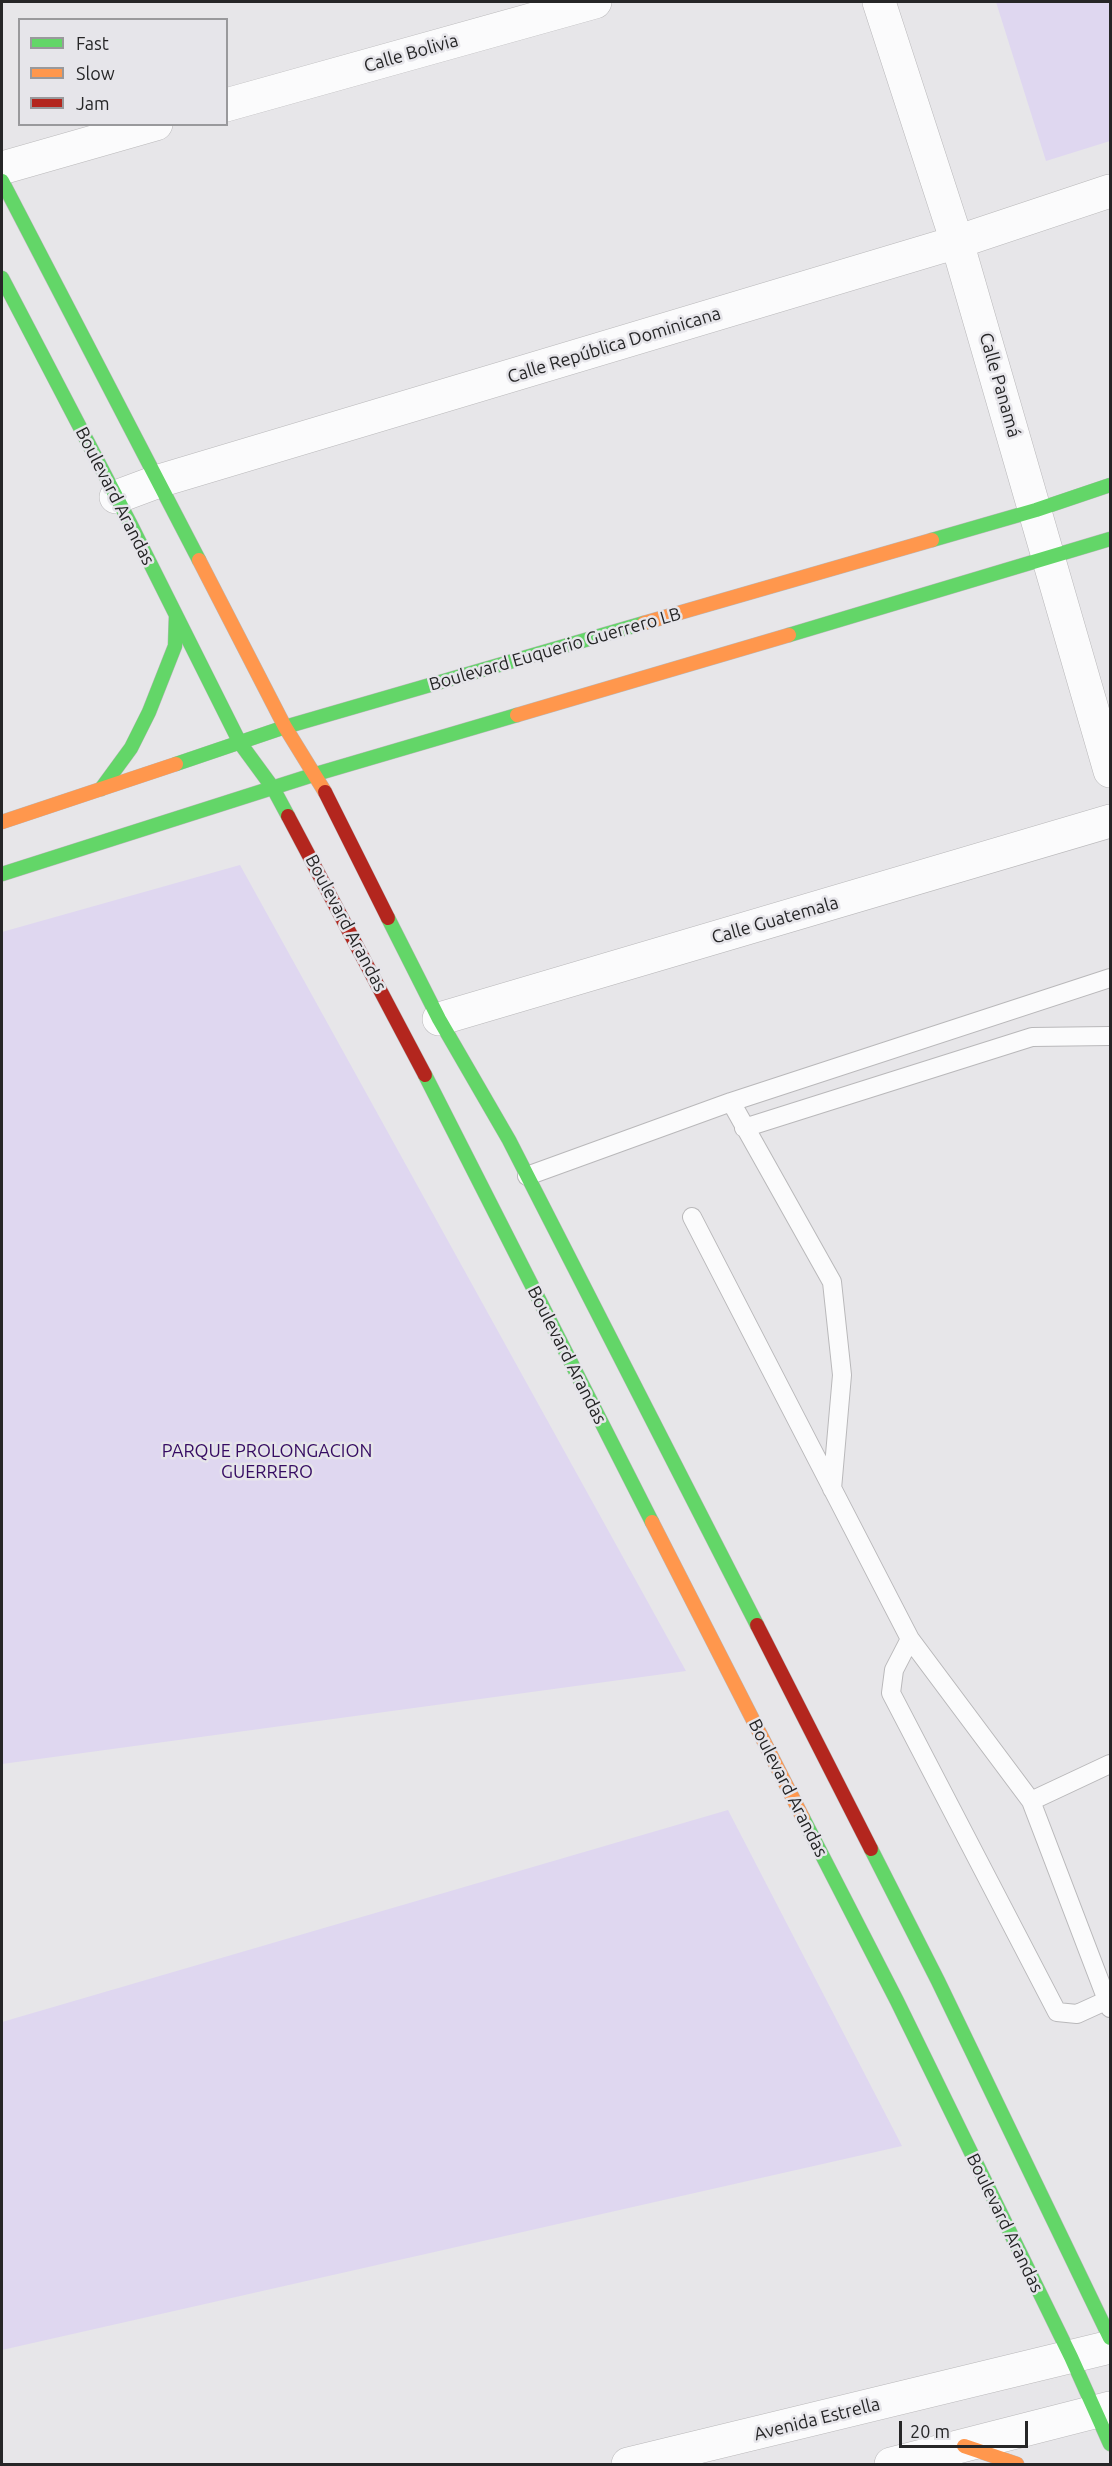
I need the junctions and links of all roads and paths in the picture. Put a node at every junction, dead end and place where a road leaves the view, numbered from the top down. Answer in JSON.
{"nodes":[{"id":1,"x":595,"y":2,"type":"edge"},
{"id":2,"x":879,"y":2,"type":"edge"},
{"id":3,"x":228,"y":104,"type":"edge"},
{"id":4,"x":149,"y":126,"type":"edge"},
{"id":5,"x":2,"y":168,"type":"edge"},
{"id":6,"x":2,"y":181,"type":"edge"},
{"id":7,"x":1110,"y":192,"type":"edge"},
{"id":8,"x":957,"y":242,"type":"junction"},
{"id":9,"x":2,"y":278,"type":"edge"},
{"id":10,"x":159,"y":482,"type":"junction"},
{"id":11,"x":1110,"y":485,"type":"edge"},
{"id":12,"x":116,"y":497,"type":"junction"},
{"id":13,"x":1036,"y":510,"type":"junction"},
{"id":14,"x":1110,"y":539,"type":"edge"},
{"id":15,"x":1050,"y":560,"type":"junction"},
{"id":16,"x":176,"y":616,"type":"junction"},
{"id":17,"x":285,"y":727,"type":"junction"},
{"id":18,"x":240,"y":743,"type":"junction"},
{"id":19,"x":1110,"y":771,"type":"edge"},
{"id":20,"x":316,"y":774,"type":"junction"},
{"id":21,"x":273,"y":788,"type":"junction"},
{"id":22,"x":101,"y":789,"type":"junction"},
{"id":23,"x":1110,"y":820,"type":"edge"},
{"id":24,"x":2,"y":822,"type":"edge"},
{"id":25,"x":2,"y":874,"type":"edge"},
{"id":26,"x":1110,"y":978,"type":"edge"},
{"id":27,"x":439,"y":1019,"type":"junction"},
{"id":28,"x":1110,"y":1036,"type":"edge"},
{"id":29,"x":731,"y":1102,"type":"junction"},
{"id":30,"x":744,"y":1128,"type":"junction"},
{"id":31,"x":527,"y":1176,"type":"junction"},
{"id":32,"x":692,"y":1217,"type":"dead end"},
{"id":33,"x":832,"y":1490,"type":"junction"},
{"id":34,"x":910,"y":1639,"type":"junction"},
{"id":35,"x":1110,"y":1764,"type":"edge"},
{"id":36,"x":1030,"y":1801,"type":"junction"},
{"id":37,"x":1110,"y":2002,"type":"edge"},
{"id":38,"x":1110,"y":2338,"type":"edge"},
{"id":39,"x":1110,"y":2347,"type":"edge"},
{"id":40,"x":1071,"y":2357,"type":"junction"},
{"id":41,"x":1103,"y":2411,"type":"edge"},
{"id":42,"x":1110,"y":2444,"type":"edge"},
{"id":43,"x":964,"y":2446,"type":"junction"},
{"id":44,"x":628,"y":2464,"type":"edge"},
{"id":45,"x":891,"y":2464,"type":"edge"},
{"id":46,"x":1017,"y":2464,"type":"edge"}],
"edges":[{"from":1,"to":3,"type":"street","name":"Calle Bolivia"},
{"from":2,"to":8,"type":"street","name":"Calle Panamá"},
{"from":4,"to":5,"type":"street"},
{"from":6,"to":10,"type":"main road"},
{"from":7,"to":8,"type":"street","name":"Calle República Dominicana"},
{"from":8,"to":10,"type":"street","name":"Calle República Dominicana"},
{"from":8,"to":13,"type":"street","name":"Calle Panamá"},
{"from":9,"to":12,"type":"main road","name":"Boulevard Arandas"},
{"from":10,"to":12,"type":"street","name":"Calle República Dominicana"},
{"from":10,"to":17,"type":"main road"},
{"from":11,"to":13,"type":"main road","name":"Boulevard Euquerio Guerrero LB"},
{"from":12,"to":16,"type":"main road","name":"Boulevard Arandas"},
{"from":13,"to":15,"type":"street","name":"Calle Panamá"},
{"from":13,"to":17,"type":"main road","name":"Boulevard Euquerio Guerrero LB"},
{"from":14,"to":15,"type":"main road"},
{"from":15,"to":19,"type":"street","name":"Calle Panamá"},
{"from":15,"to":20,"type":"main road"},
{"from":16,"to":18,"type":"main road","name":"Boulevard Arandas"},
{"from":16,"to":22,"type":"main road"},
{"from":17,"to":18,"type":"main road","name":"Boulevard Euquerio Guerrero LB"},
{"from":17,"to":20,"type":"main road"},
{"from":18,"to":21,"type":"main road","name":"Boulevard Arandas"},
{"from":18,"to":22,"type":"main road","name":"Boulevard Euquerio Guerrero LB"},
{"from":20,"to":21,"type":"main road"},
{"from":20,"to":27,"type":"main road"},
{"from":21,"to":25,"type":"main road"},
{"from":21,"to":40,"type":"main road","name":"Boulevard Arandas"},
{"from":22,"to":24,"type":"main road","name":"Boulevard Euquerio Guerrero LB"},
{"from":23,"to":27,"type":"street","name":"Calle Guatemala"},
{"from":26,"to":29,"type":"lane"},
{"from":27,"to":31,"type":"main road"},
{"from":28,"to":30,"type":"lane"},
{"from":29,"to":30,"type":"lane"},
{"from":29,"to":31,"type":"lane"},
{"from":30,"to":33,"type":"lane"},
{"from":31,"to":38,"type":"main road"},
{"from":32,"to":33,"type":"lane"},
{"from":33,"to":34,"type":"lane"},
{"from":34,"to":36,"type":"lane"},
{"from":34,"to":37,"type":"lane"},
{"from":35,"to":36,"type":"lane"},
{"from":36,"to":37,"type":"lane"},
{"from":39,"to":40,"type":"street","name":"Avenida Estrella"},
{"from":40,"to":41,"type":"main road","name":"Boulevard Arandas"},
{"from":40,"to":44,"type":"street","name":"Avenida Estrella"},
{"from":41,"to":42,"type":"main road","name":"Boulevard Arandas"},
{"from":41,"to":43,"type":"street"},
{"from":43,"to":45,"type":"street"},
{"from":43,"to":46,"type":"main road"}]}
